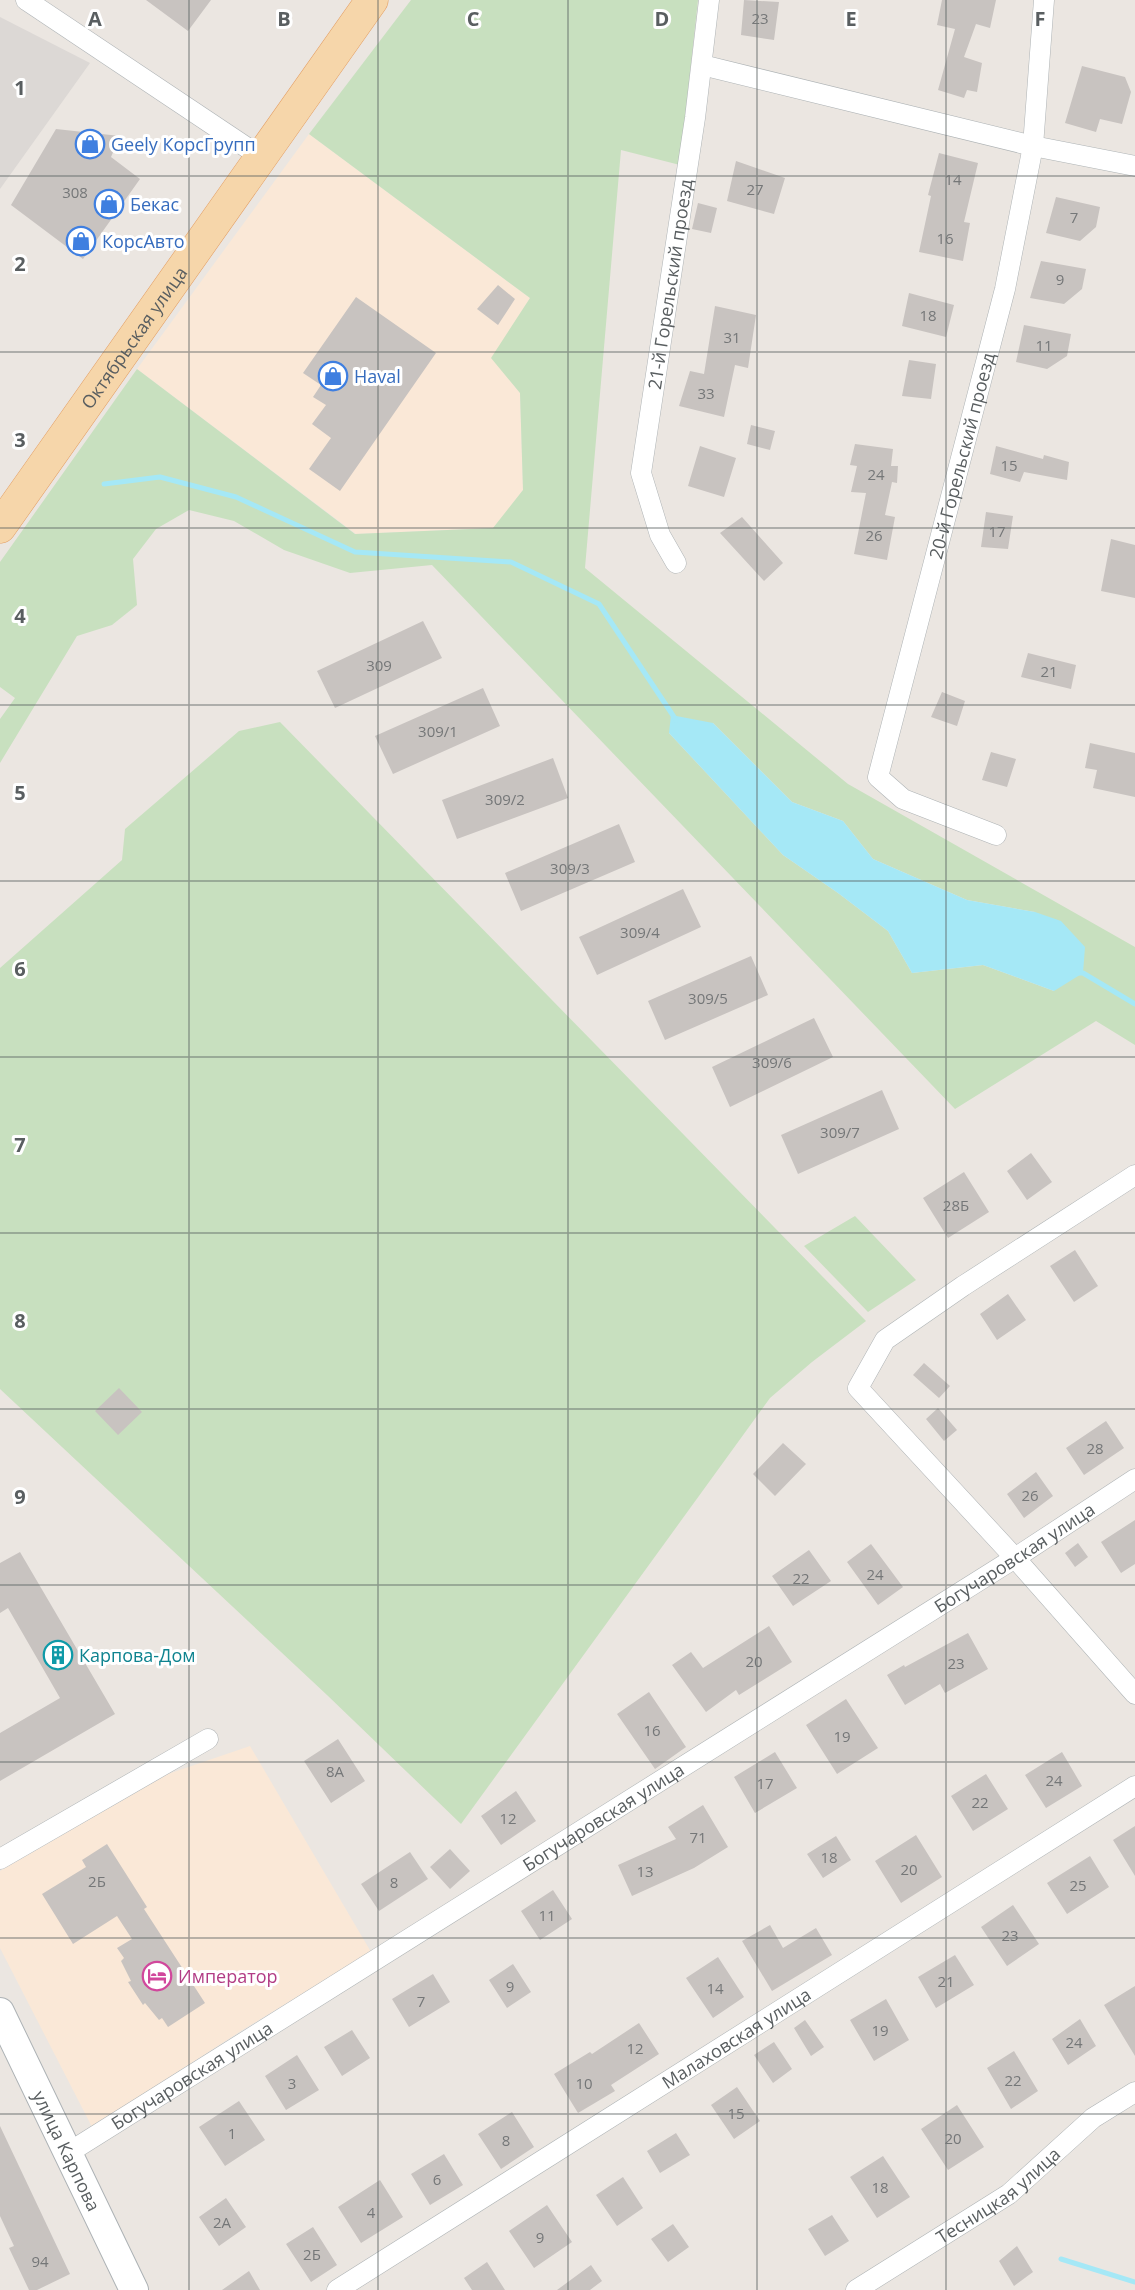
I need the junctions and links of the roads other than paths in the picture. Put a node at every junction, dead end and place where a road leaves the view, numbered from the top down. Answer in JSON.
{"nodes":[{"id":1,"x":26,"y":0,"type":"edge"},
{"id":2,"x":372,"y":0,"type":"edge"},
{"id":3,"x":709,"y":0,"type":"edge"},
{"id":4,"x":1044,"y":0,"type":"edge"},
{"id":5,"x":702,"y":65,"type":"junction"},
{"id":6,"x":1033,"y":146,"type":"junction"},
{"id":7,"x":261,"y":157,"type":"junction"},
{"id":8,"x":1135,"y":166,"type":"edge"},
{"id":9,"x":0,"y":527,"type":"edge"},
{"id":10,"x":676,"y":563,"type":"dead end"},
{"id":11,"x":996,"y":835,"type":"dead end"},
{"id":12,"x":1135,"y":1175,"type":"edge"},
{"id":13,"x":1135,"y":1479,"type":"edge"},
{"id":14,"x":1015,"y":1558,"type":"junction"},
{"id":15,"x":1135,"y":1694,"type":"edge"},
{"id":16,"x":208,"y":1739,"type":"dead end"},
{"id":17,"x":1135,"y":1786,"type":"edge"},
{"id":18,"x":0,"y":1859,"type":"edge"},
{"id":19,"x":0,"y":2012,"type":"edge"},
{"id":20,"x":1135,"y":2092,"type":"edge"},
{"id":21,"x":68,"y":2153,"type":"junction"},
{"id":22,"x":134,"y":2290,"type":"edge"},
{"id":23,"x":337,"y":2290,"type":"edge"},
{"id":24,"x":855,"y":2290,"type":"edge"}],
"edges":[{"from":1,"to":7,"type":"street"},
{"from":2,"to":7,"type":"main road","name":"Октябрьская улица"},
{"from":3,"to":5,"type":"street","name":"21-й Горельский проезд"},
{"from":4,"to":6,"type":"street","name":"20-й Горельский проезд"},
{"from":5,"to":6,"type":"street"},
{"from":5,"to":10,"type":"street","name":"21-й Горельский проезд"},
{"from":6,"to":8,"type":"street"},
{"from":6,"to":11,"type":"street","name":"20-й Горельский проезд"},
{"from":7,"to":9,"type":"main road","name":"Октябрьская улица"},
{"from":12,"to":14,"type":"street"},
{"from":13,"to":14,"type":"street","name":"Богучаровская улица"},
{"from":14,"to":15,"type":"street"},
{"from":14,"to":21,"type":"street","name":"Богучаровская улица"},
{"from":16,"to":18,"type":"street"},
{"from":17,"to":23,"type":"street","name":"Малаховская улица"},
{"from":19,"to":21,"type":"main road","name":"улица Карпова"},
{"from":20,"to":24,"type":"street","name":"Тесницкая улица"},
{"from":21,"to":22,"type":"main road","name":"улица Карпова"}]}
